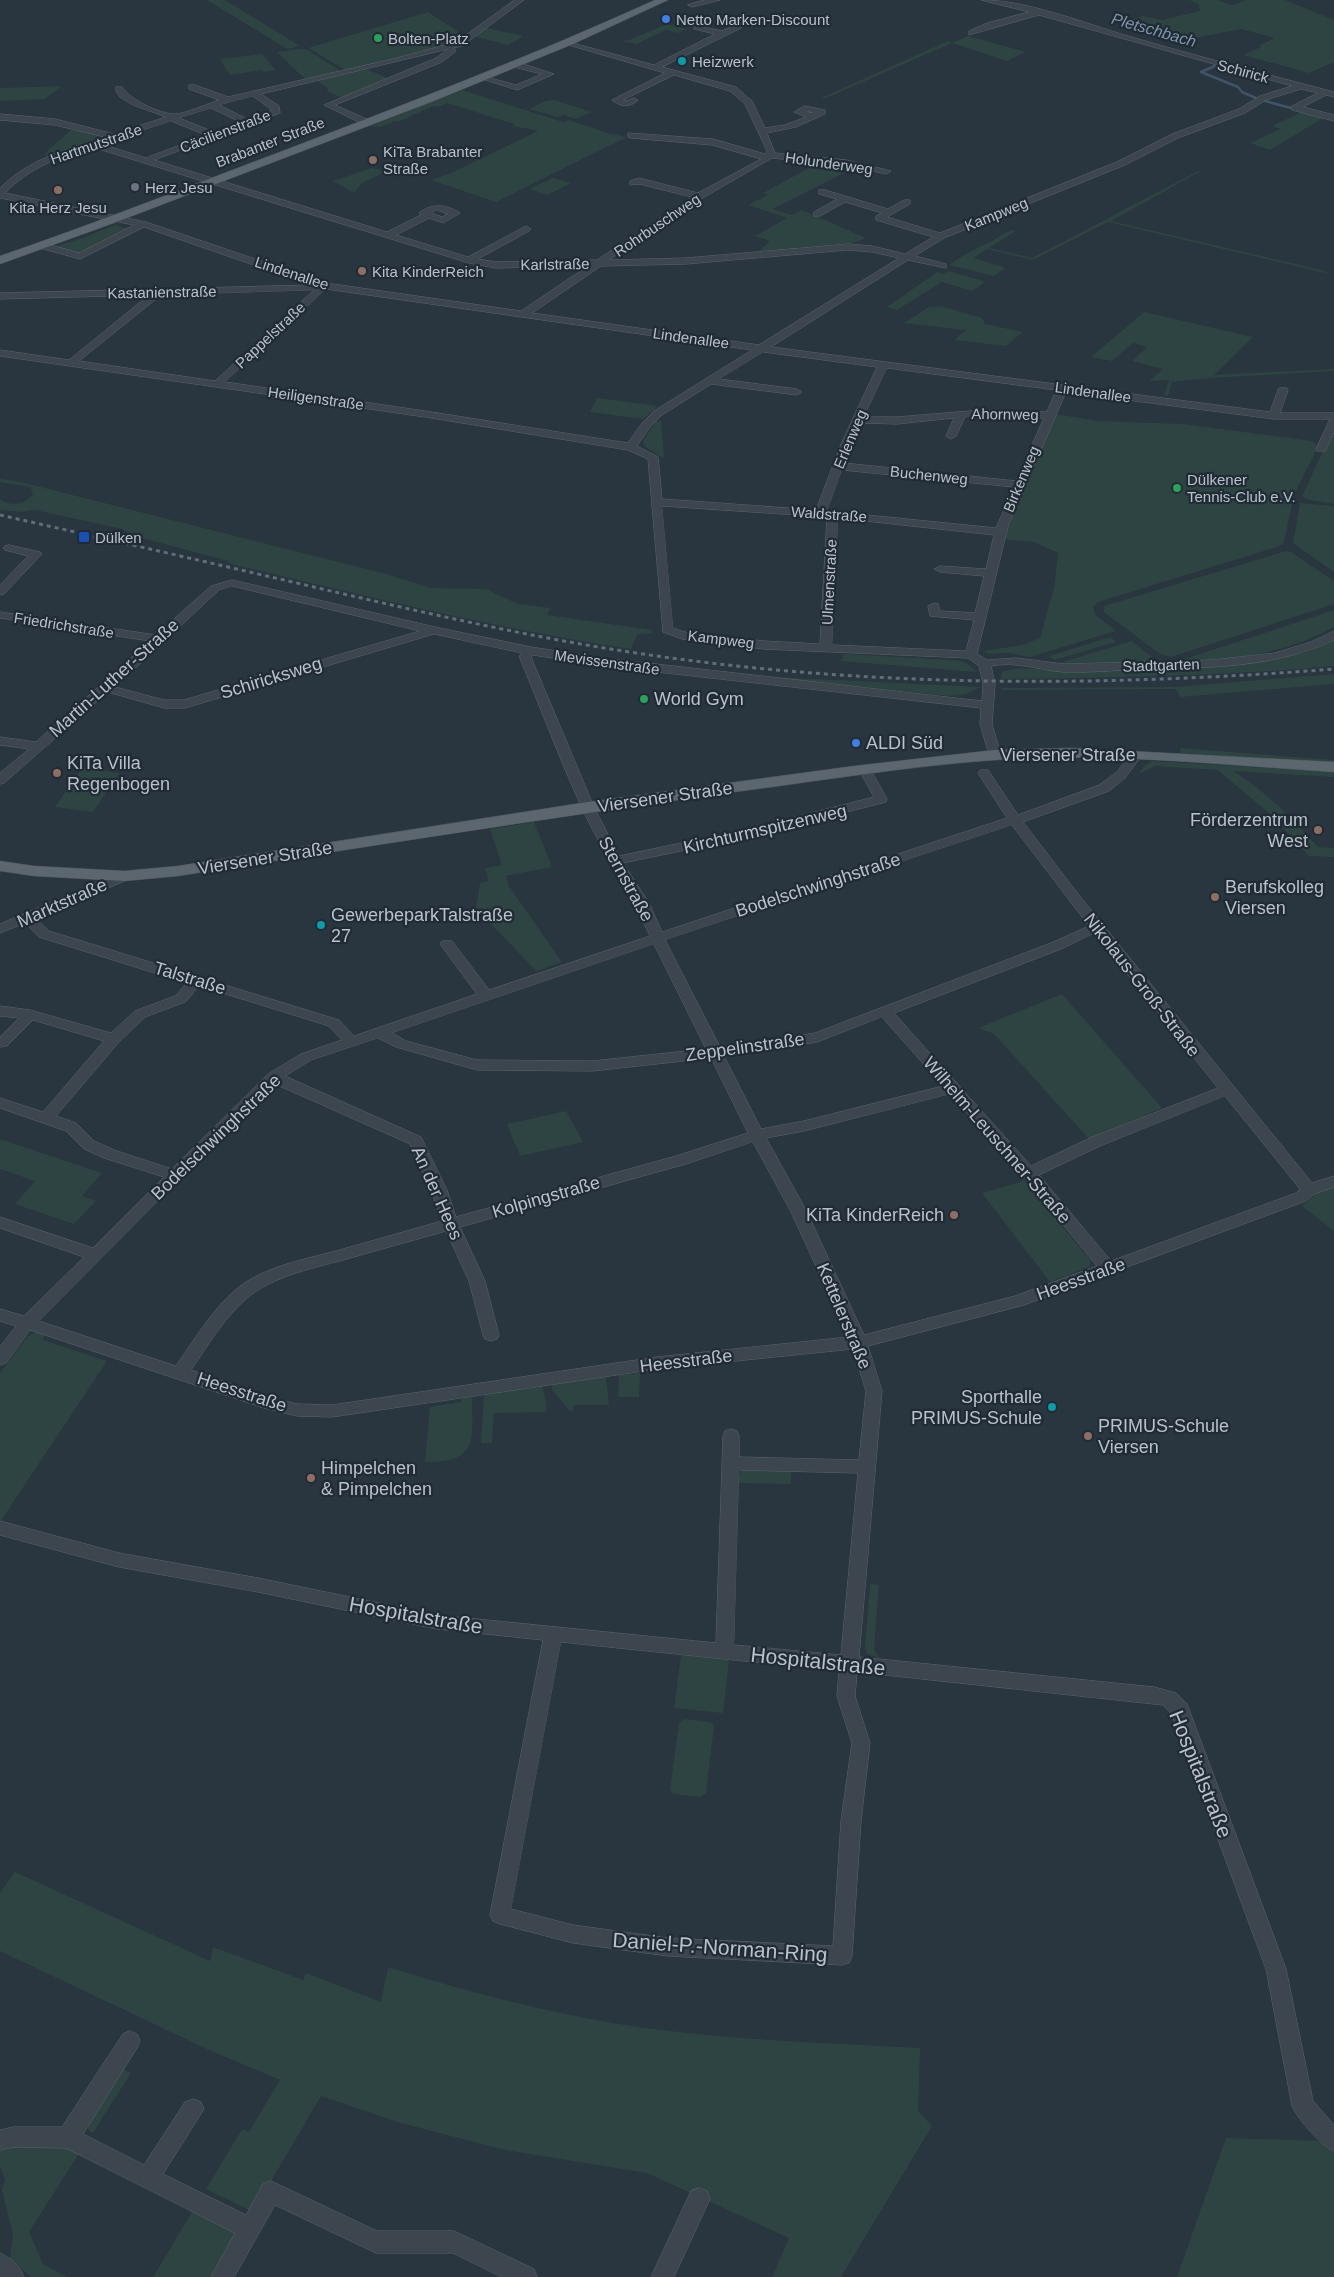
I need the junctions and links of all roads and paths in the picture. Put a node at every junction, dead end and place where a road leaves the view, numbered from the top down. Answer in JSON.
{"nodes":[{"id":1,"x":520,"y":0,"type":"edge"},
{"id":2,"x":663,"y":0,"type":"edge"},
{"id":3,"x":716,"y":0,"type":"edge"},
{"id":4,"x":985,"y":0,"type":"edge"},
{"id":5,"x":1031,"y":2,"type":"dead end"},
{"id":6,"x":692,"y":5,"type":"dead end"},
{"id":7,"x":1015,"y":7,"type":"junction"},
{"id":8,"x":1038,"y":12,"type":"junction"},
{"id":9,"x":738,"y":26,"type":"dead end"},
{"id":10,"x":697,"y":27,"type":"dead end"},
{"id":11,"x":972,"y":32,"type":"dead end"},
{"id":12,"x":723,"y":34,"type":"junction"},
{"id":13,"x":459,"y":44,"type":"junction"},
{"id":14,"x":569,"y":44,"type":"junction"},
{"id":15,"x":517,"y":64,"type":"junction"},
{"id":16,"x":656,"y":68,"type":"junction"},
{"id":17,"x":674,"y":72,"type":"junction"},
{"id":18,"x":483,"y":78,"type":"junction"},
{"id":19,"x":303,"y":82,"type":"joint"},
{"id":20,"x":1301,"y":86,"type":"junction"},
{"id":21,"x":192,"y":87,"type":"dead end"},
{"id":22,"x":119,"y":89,"type":"dead end"},
{"id":23,"x":255,"y":94,"type":"junction"},
{"id":24,"x":1330,"y":94,"type":"edge"},
{"id":25,"x":634,"y":96,"type":"dead end"},
{"id":26,"x":227,"y":100,"type":"junction"},
{"id":27,"x":212,"y":106,"type":"junction"},
{"id":28,"x":814,"y":116,"type":"dead end"},
{"id":29,"x":0,"y":117,"type":"edge"},
{"id":30,"x":172,"y":117,"type":"junction"},
{"id":31,"x":1334,"y":118,"type":"edge"},
{"id":32,"x":246,"y":122,"type":"junction"},
{"id":33,"x":368,"y":123,"type":"junction"},
{"id":34,"x":762,"y":131,"type":"junction"},
{"id":35,"x":214,"y":135,"type":"junction"},
{"id":36,"x":631,"y":135,"type":"dead end"},
{"id":37,"x":115,"y":137,"type":"junction"},
{"id":38,"x":92,"y":144,"type":"junction"},
{"id":39,"x":770,"y":157,"type":"junction"},
{"id":40,"x":145,"y":161,"type":"junction"},
{"id":41,"x":887,"y":171,"type":"dead end"},
{"id":42,"x":214,"y":181,"type":"junction"},
{"id":43,"x":633,"y":183,"type":"dead end"},
{"id":44,"x":822,"y":192,"type":"dead end"},
{"id":45,"x":0,"y":194,"type":"edge"},
{"id":46,"x":699,"y":196,"type":"junction"},
{"id":47,"x":844,"y":199,"type":"junction"},
{"id":48,"x":907,"y":202,"type":"dead end"},
{"id":49,"x":889,"y":212,"type":"junction"},
{"id":50,"x":817,"y":214,"type":"dead end"},
{"id":51,"x":430,"y":215,"type":"dead end"},
{"id":52,"x":118,"y":218,"type":"junction"},
{"id":53,"x":143,"y":224,"type":"junction"},
{"id":54,"x":526,"y":229,"type":"dead end"},
{"id":55,"x":388,"y":235,"type":"junction"},
{"id":56,"x":941,"y":236,"type":"junction"},
{"id":57,"x":43,"y":246,"type":"junction"},
{"id":58,"x":907,"y":257,"type":"junction"},
{"id":59,"x":0,"y":260,"type":"edge"},
{"id":60,"x":469,"y":260,"type":"junction"},
{"id":61,"x":599,"y":264,"type":"junction"},
{"id":62,"x":943,"y":266,"type":"dead end"},
{"id":63,"x":324,"y":286,"type":"junction"},
{"id":64,"x":159,"y":292,"type":"junction"},
{"id":65,"x":0,"y":296,"type":"edge"},
{"id":66,"x":524,"y":314,"type":"junction"},
{"id":67,"x":764,"y":348,"type":"junction"},
{"id":68,"x":0,"y":353,"type":"edge"},
{"id":69,"x":71,"y":364,"type":"junction"},
{"id":70,"x":884,"y":365,"type":"junction"},
{"id":71,"x":711,"y":381,"type":"junction"},
{"id":72,"x":217,"y":384,"type":"junction"},
{"id":73,"x":1062,"y":388,"type":"junction"},
{"id":74,"x":1283,"y":390,"type":"dead end"},
{"id":75,"x":797,"y":392,"type":"dead end"},
{"id":76,"x":961,"y":414,"type":"junction"},
{"id":77,"x":1048,"y":415,"type":"junction"},
{"id":78,"x":1274,"y":416,"type":"junction"},
{"id":79,"x":1334,"y":416,"type":"edge"},
{"id":80,"x":857,"y":420,"type":"junction"},
{"id":81,"x":1334,"y":421,"type":"edge"},
{"id":82,"x":951,"y":436,"type":"dead end"},
{"id":83,"x":631,"y":447,"type":"junction"},
{"id":84,"x":1320,"y":449,"type":"dead end"},
{"id":85,"x":838,"y":466,"type":"junction"},
{"id":86,"x":1019,"y":484,"type":"junction"},
{"id":87,"x":658,"y":502,"type":"junction"},
{"id":88,"x":820,"y":514,"type":"junction"},
{"id":89,"x":833,"y":515,"type":"junction"},
{"id":90,"x":1000,"y":532,"type":"junction"},
{"id":91,"x":9,"y":548,"type":"dead end"},
{"id":92,"x":940,"y":569,"type":"dead end"},
{"id":93,"x":989,"y":573,"type":"junction"},
{"id":94,"x":232,"y":584,"type":"joint"},
{"id":95,"x":0,"y":592,"type":"edge"},
{"id":96,"x":934,"y":606,"type":"dead end"},
{"id":97,"x":0,"y":616,"type":"edge"},
{"id":98,"x":980,"y":617,"type":"junction"},
{"id":99,"x":435,"y":630,"type":"junction"},
{"id":100,"x":1334,"y":635,"type":"edge"},
{"id":101,"x":157,"y":639,"type":"junction"},
{"id":102,"x":826,"y":649,"type":"junction"},
{"id":103,"x":531,"y":651,"type":"junction"},
{"id":104,"x":971,"y":655,"type":"junction"},
{"id":105,"x":985,"y":664,"type":"junction"},
{"id":106,"x":106,"y":688,"type":"junction"},
{"id":107,"x":987,"y":705,"type":"junction"},
{"id":108,"x":0,"y":741,"type":"edge"},
{"id":109,"x":37,"y":746,"type":"junction"},
{"id":110,"x":995,"y":755,"type":"junction"},
{"id":111,"x":1136,"y":755,"type":"junction"},
{"id":112,"x":1334,"y":767,"type":"edge"},
{"id":113,"x":865,"y":770,"type":"junction"},
{"id":114,"x":984,"y":774,"type":"dead end"},
{"id":115,"x":0,"y":780,"type":"edge"},
{"id":116,"x":588,"y":807,"type":"junction"},
{"id":117,"x":1013,"y":820,"type":"junction"},
{"id":118,"x":615,"y":862,"type":"junction"},
{"id":119,"x":0,"y":866,"type":"edge"},
{"id":120,"x":124,"y":876,"type":"junction"},
{"id":121,"x":28,"y":918,"type":"junction"},
{"id":122,"x":1097,"y":927,"type":"junction"},
{"id":123,"x":0,"y":930,"type":"edge"},
{"id":124,"x":658,"y":939,"type":"junction"},
{"id":125,"x":447,"y":944,"type":"dead end"},
{"id":126,"x":197,"y":980,"type":"junction"},
{"id":127,"x":486,"y":996,"type":"junction"},
{"id":128,"x":0,"y":1011,"type":"edge"},
{"id":129,"x":885,"y":1012,"type":"junction"},
{"id":130,"x":30,"y":1015,"type":"junction"},
{"id":131,"x":379,"y":1032,"type":"junction"},
{"id":132,"x":114,"y":1039,"type":"junction"},
{"id":133,"x":350,"y":1040,"type":"junction"},
{"id":134,"x":2,"y":1044,"type":"dead end"},
{"id":135,"x":716,"y":1051,"type":"junction"},
{"id":136,"x":273,"y":1077,"type":"junction"},
{"id":137,"x":952,"y":1088,"type":"junction"},
{"id":138,"x":1227,"y":1090,"type":"junction"},
{"id":139,"x":0,"y":1103,"type":"edge"},
{"id":140,"x":46,"y":1118,"type":"junction"},
{"id":141,"x":757,"y":1135,"type":"junction"},
{"id":142,"x":1029,"y":1173,"type":"junction"},
{"id":143,"x":174,"y":1175,"type":"junction"},
{"id":144,"x":1334,"y":1182,"type":"edge"},
{"id":145,"x":1309,"y":1190,"type":"junction"},
{"id":146,"x":0,"y":1222,"type":"edge"},
{"id":147,"x":451,"y":1225,"type":"junction"},
{"id":148,"x":96,"y":1255,"type":"junction"},
{"id":149,"x":1109,"y":1269,"type":"junction"},
{"id":150,"x":0,"y":1315,"type":"edge"},
{"id":151,"x":26,"y":1324,"type":"junction"},
{"id":152,"x":492,"y":1335,"type":"dead end"},
{"id":153,"x":859,"y":1342,"type":"junction"},
{"id":154,"x":0,"y":1359,"type":"edge"},
{"id":155,"x":180,"y":1373,"type":"junction"},
{"id":156,"x":731,"y":1436,"type":"dead end"},
{"id":157,"x":731,"y":1463,"type":"junction"},
{"id":158,"x":868,"y":1467,"type":"junction"},
{"id":159,"x":0,"y":1528,"type":"edge"},
{"id":160,"x":553,"y":1634,"type":"junction"},
{"id":161,"x":725,"y":1651,"type":"junction"},
{"id":162,"x":849,"y":1664,"type":"junction"},
{"id":163,"x":130,"y":2041,"type":"dead end"},
{"id":164,"x":193,"y":2109,"type":"dead end"},
{"id":165,"x":68,"y":2138,"type":"junction"},
{"id":166,"x":0,"y":2140,"type":"edge"},
{"id":167,"x":1334,"y":2140,"type":"edge"},
{"id":168,"x":148,"y":2178,"type":"junction"},
{"id":169,"x":699,"y":2199,"type":"dead end"},
{"id":170,"x":250,"y":2229,"type":"junction"},
{"id":171,"x":0,"y":2264,"type":"edge"},
{"id":172,"x":13,"y":2277,"type":"edge"},
{"id":173,"x":222,"y":2277,"type":"edge"},
{"id":174,"x":526,"y":2277,"type":"edge"},
{"id":175,"x":662,"y":2277,"type":"edge"}],
"edges":[{"from":1,"to":13,"type":"street","name":"Brabanter Straße"},
{"from":2,"to":14,"type":"main road","name":"Brabanter Straße"},
{"from":3,"to":6,"type":"street"},
{"from":4,"to":7,"type":"street","name":"Schirick"},
{"from":5,"to":7,"type":"street"},
{"from":7,"to":8,"type":"street","name":"Schirick"},
{"from":8,"to":11,"type":"street"},
{"from":8,"to":20,"type":"street","name":"Schirick"},
{"from":9,"to":12,"type":"street"},
{"from":10,"to":12,"type":"street"},
{"from":12,"to":16,"type":"street"},
{"from":13,"to":19,"type":"street","name":"Brabanter Straße"},
{"from":13,"to":33,"type":"street","name":"Brabanter Straße"},
{"from":14,"to":15,"type":"main road","name":"Brabanter Straße"},
{"from":14,"to":16,"type":"street"},
{"from":15,"to":18,"type":"main road","name":"Brabanter Straße"},
{"from":15,"to":18,"type":"street"},
{"from":16,"to":17,"type":"street"},
{"from":17,"to":25,"type":"street"},
{"from":17,"to":34,"type":"street"},
{"from":18,"to":33,"type":"main road","name":"Brabanter Straße"},
{"from":19,"to":23,"type":"street","name":"Hartmutstraße"},
{"from":20,"to":24,"type":"street","name":"Schirick"},
{"from":20,"to":56,"type":"street","name":"Kampweg"},
{"from":21,"to":26,"type":"street"},
{"from":22,"to":30,"type":"street"},
{"from":23,"to":26,"type":"street","name":"Hartmutstraße"},
{"from":23,"to":32,"type":"street","name":"Cäcilienstraße"},
{"from":24,"to":31,"type":"street"},
{"from":26,"to":27,"type":"street","name":"Hartmutstraße"},
{"from":27,"to":30,"type":"street","name":"Hartmutstraße"},
{"from":27,"to":32,"type":"street"},
{"from":28,"to":34,"type":"street"},
{"from":29,"to":37,"type":"street"},
{"from":30,"to":35,"type":"street"},
{"from":30,"to":37,"type":"street","name":"Hartmutstraße"},
{"from":32,"to":35,"type":"street","name":"Cäcilienstraße"},
{"from":33,"to":42,"type":"main road","name":"Brabanter Straße"},
{"from":34,"to":39,"type":"street"},
{"from":35,"to":40,"type":"street","name":"Cäcilienstraße"},
{"from":36,"to":39,"type":"street","name":"Holunderweg"},
{"from":37,"to":38,"type":"street","name":"Hartmutstraße"},
{"from":38,"to":40,"type":"street","name":"Karlstraße"},
{"from":38,"to":45,"type":"street","name":"Hartmutstraße"},
{"from":39,"to":41,"type":"street","name":"Holunderweg"},
{"from":39,"to":46,"type":"street","name":"Rohrbuschweg"},
{"from":40,"to":42,"type":"street","name":"Karlstraße"},
{"from":42,"to":52,"type":"main road","name":"Brabanter Straße"},
{"from":42,"to":55,"type":"street","name":"Karlstraße"},
{"from":43,"to":46,"type":"street"},
{"from":44,"to":47,"type":"street"},
{"from":45,"to":52,"type":"street","name":"Lindenallee"},
{"from":46,"to":61,"type":"street","name":"Rohrbuschweg"},
{"from":47,"to":49,"type":"street"},
{"from":47,"to":50,"type":"street"},
{"from":48,"to":49,"type":"street"},
{"from":49,"to":56,"type":"street"},
{"from":51,"to":55,"type":"street"},
{"from":52,"to":53,"type":"street","name":"Lindenallee"},
{"from":52,"to":57,"type":"main road","name":"Brabanter Straße"},
{"from":53,"to":57,"type":"street"},
{"from":53,"to":63,"type":"street","name":"Lindenallee"},
{"from":54,"to":60,"type":"street"},
{"from":55,"to":60,"type":"street","name":"Karlstraße"},
{"from":56,"to":58,"type":"street","name":"Kampweg"},
{"from":57,"to":59,"type":"main road","name":"Brabanter Straße"},
{"from":58,"to":61,"type":"street","name":"Karlstraße"},
{"from":58,"to":62,"type":"street","name":"Karlstraße"},
{"from":58,"to":67,"type":"street","name":"Kampweg"},
{"from":60,"to":61,"type":"street","name":"Karlstraße"},
{"from":61,"to":66,"type":"street","name":"Rohrbuschweg"},
{"from":63,"to":64,"type":"street","name":"Kastanienstraße"},
{"from":63,"to":66,"type":"street","name":"Lindenallee"},
{"from":63,"to":72,"type":"street","name":"Pappelstraße"},
{"from":64,"to":65,"type":"street","name":"Kastanienstraße"},
{"from":64,"to":69,"type":"street"},
{"from":66,"to":67,"type":"street","name":"Lindenallee"},
{"from":67,"to":70,"type":"street","name":"Lindenallee"},
{"from":67,"to":71,"type":"street","name":"Kampweg"},
{"from":68,"to":69,"type":"street","name":"Heiligenstraße"},
{"from":69,"to":72,"type":"street","name":"Heiligenstraße"},
{"from":70,"to":73,"type":"street","name":"Lindenallee"},
{"from":70,"to":80,"type":"street","name":"Erlenweg"},
{"from":71,"to":75,"type":"street"},
{"from":71,"to":83,"type":"street","name":"Kampweg"},
{"from":72,"to":83,"type":"street","name":"Heiligenstraße"},
{"from":73,"to":77,"type":"street","name":"Birkenweg"},
{"from":73,"to":78,"type":"street","name":"Lindenallee"},
{"from":74,"to":78,"type":"street"},
{"from":76,"to":77,"type":"street","name":"Ahornweg"},
{"from":76,"to":80,"type":"street","name":"Ahornweg"},
{"from":76,"to":82,"type":"street","name":"Ahornweg"},
{"from":77,"to":86,"type":"street","name":"Birkenweg"},
{"from":78,"to":79,"type":"street","name":"Lindenallee"},
{"from":80,"to":85,"type":"street","name":"Erlenweg"},
{"from":81,"to":84,"type":"street"},
{"from":83,"to":87,"type":"street","name":"Kampweg"},
{"from":85,"to":86,"type":"street","name":"Buchenweg"},
{"from":85,"to":88,"type":"street","name":"Erlenweg"},
{"from":86,"to":90,"type":"street","name":"Birkenweg"},
{"from":87,"to":88,"type":"street","name":"Waldstraße"},
{"from":87,"to":102,"type":"street","name":"Kampweg"},
{"from":88,"to":89,"type":"street","name":"Waldstraße"},
{"from":89,"to":90,"type":"street","name":"Waldstraße"},
{"from":89,"to":102,"type":"street","name":"Ulmenstraße"},
{"from":90,"to":93,"type":"street","name":"Birkenweg"},
{"from":91,"to":95,"type":"street"},
{"from":92,"to":93,"type":"street"},
{"from":93,"to":98,"type":"street","name":"Birkenweg"},
{"from":94,"to":99,"type":"street","name":"Mevissenstraße"},
{"from":94,"to":101,"type":"street","name":"Martin-Luther-Straße"},
{"from":96,"to":98,"type":"street"},
{"from":97,"to":101,"type":"street","name":"Friedrichstraße"},
{"from":98,"to":104,"type":"street","name":"Birkenweg"},
{"from":99,"to":103,"type":"street","name":"Mevissenstraße"},
{"from":99,"to":106,"type":"street","name":"Schiricksweg"},
{"from":100,"to":105,"type":"street","name":"Stadtgarten"},
{"from":101,"to":106,"type":"street","name":"Martin-Luther-Straße"},
{"from":102,"to":104,"type":"street","name":"Kampweg"},
{"from":103,"to":107,"type":"street","name":"Mevissenstraße"},
{"from":103,"to":116,"type":"street","name":"Sternstraße"},
{"from":104,"to":105,"type":"street"},
{"from":105,"to":107,"type":"street"},
{"from":106,"to":109,"type":"street","name":"Martin-Luther-Straße"},
{"from":107,"to":110,"type":"street"},
{"from":108,"to":109,"type":"street"},
{"from":109,"to":115,"type":"street","name":"Martin-Luther-Straße"},
{"from":110,"to":111,"type":"main road","name":"Viersener Straße"},
{"from":110,"to":113,"type":"main road","name":"Viersener Straße"},
{"from":111,"to":112,"type":"main road","name":"Viersener Straße"},
{"from":111,"to":117,"type":"street","name":"Bodelschwinghstraße"},
{"from":113,"to":116,"type":"main road","name":"Viersener Straße"},
{"from":113,"to":118,"type":"street","name":"Kirchturmspitzenweg"},
{"from":114,"to":117,"type":"street","name":"Nikolaus-Groß-Straße"},
{"from":116,"to":118,"type":"street","name":"Sternstraße"},
{"from":116,"to":120,"type":"main road","name":"Viersener Straße"},
{"from":117,"to":122,"type":"street","name":"Nikolaus-Groß-Straße"},
{"from":117,"to":124,"type":"street","name":"Bodelschwinghstraße"},
{"from":118,"to":124,"type":"street","name":"Sternstraße"},
{"from":119,"to":120,"type":"main road","name":"Viersener Straße"},
{"from":120,"to":121,"type":"street","name":"Marktstraße"},
{"from":121,"to":123,"type":"street","name":"Marktstraße"},
{"from":121,"to":126,"type":"street","name":"Talstraße"},
{"from":122,"to":129,"type":"street","name":"Zeppelinstraße"},
{"from":122,"to":138,"type":"street","name":"Nikolaus-Groß-Straße"},
{"from":124,"to":127,"type":"street","name":"Bodelschwinghstraße"},
{"from":124,"to":135,"type":"street","name":"Sternstraße"},
{"from":125,"to":127,"type":"street"},
{"from":126,"to":132,"type":"street"},
{"from":126,"to":133,"type":"street","name":"Talstraße"},
{"from":127,"to":131,"type":"street","name":"Bodelschwinghstraße"},
{"from":128,"to":130,"type":"street"},
{"from":129,"to":135,"type":"street","name":"Zeppelinstraße"},
{"from":129,"to":137,"type":"street","name":"Wilhelm-Leuschner-Straße"},
{"from":130,"to":132,"type":"street"},
{"from":130,"to":134,"type":"street"},
{"from":131,"to":133,"type":"street","name":"Bodelschwinghstraße"},
{"from":131,"to":135,"type":"street","name":"Zeppelinstraße"},
{"from":132,"to":140,"type":"street"},
{"from":133,"to":136,"type":"street","name":"Bodelschwinghstraße"},
{"from":135,"to":141,"type":"street","name":"Kettelerstraße"},
{"from":136,"to":143,"type":"street","name":"Bodelschwinghstraße"},
{"from":136,"to":147,"type":"street","name":"An der Hees"},
{"from":137,"to":141,"type":"street","name":"Kolpingstraße"},
{"from":137,"to":142,"type":"street","name":"Wilhelm-Leuschner-Straße"},
{"from":138,"to":142,"type":"street"},
{"from":138,"to":145,"type":"street","name":"Nikolaus-Groß-Straße"},
{"from":139,"to":140,"type":"street"},
{"from":140,"to":143,"type":"street"},
{"from":141,"to":147,"type":"street","name":"Kolpingstraße"},
{"from":141,"to":153,"type":"street","name":"Kettelerstraße"},
{"from":142,"to":149,"type":"street","name":"Wilhelm-Leuschner-Straße"},
{"from":143,"to":148,"type":"street","name":"Bodelschwinghstraße"},
{"from":144,"to":145,"type":"street","name":"Heesstraße"},
{"from":145,"to":149,"type":"street","name":"Heesstraße"},
{"from":146,"to":148,"type":"street"},
{"from":147,"to":152,"type":"street","name":"An der Hees"},
{"from":147,"to":155,"type":"street","name":"Kolpingstraße"},
{"from":148,"to":151,"type":"street","name":"Bodelschwinghstraße"},
{"from":149,"to":153,"type":"street","name":"Heesstraße"},
{"from":150,"to":151,"type":"street","name":"Heesstraße"},
{"from":151,"to":154,"type":"street","name":"Bodelschwinghstraße"},
{"from":151,"to":155,"type":"street","name":"Heesstraße"},
{"from":153,"to":155,"type":"street","name":"Heesstraße"},
{"from":153,"to":158,"type":"street","name":"Kettelerstraße"},
{"from":156,"to":157,"type":"street"},
{"from":157,"to":158,"type":"street"},
{"from":157,"to":161,"type":"street"},
{"from":158,"to":162,"type":"street","name":"Kettelerstraße"},
{"from":159,"to":160,"type":"street","name":"Hospitalstraße"},
{"from":160,"to":161,"type":"street","name":"Hospitalstraße"},
{"from":160,"to":162,"type":"street","name":"Daniel-P.-Norman-Ring"},
{"from":161,"to":162,"type":"street","name":"Hospitalstraße"},
{"from":162,"to":167,"type":"street","name":"Hospitalstraße"},
{"from":163,"to":165,"type":"street"},
{"from":164,"to":168,"type":"street"},
{"from":165,"to":166,"type":"street"},
{"from":165,"to":168,"type":"street"},
{"from":168,"to":170,"type":"street"},
{"from":169,"to":175,"type":"street"},
{"from":170,"to":173,"type":"street"},
{"from":170,"to":174,"type":"street"},
{"from":171,"to":172,"type":"street"}]}
